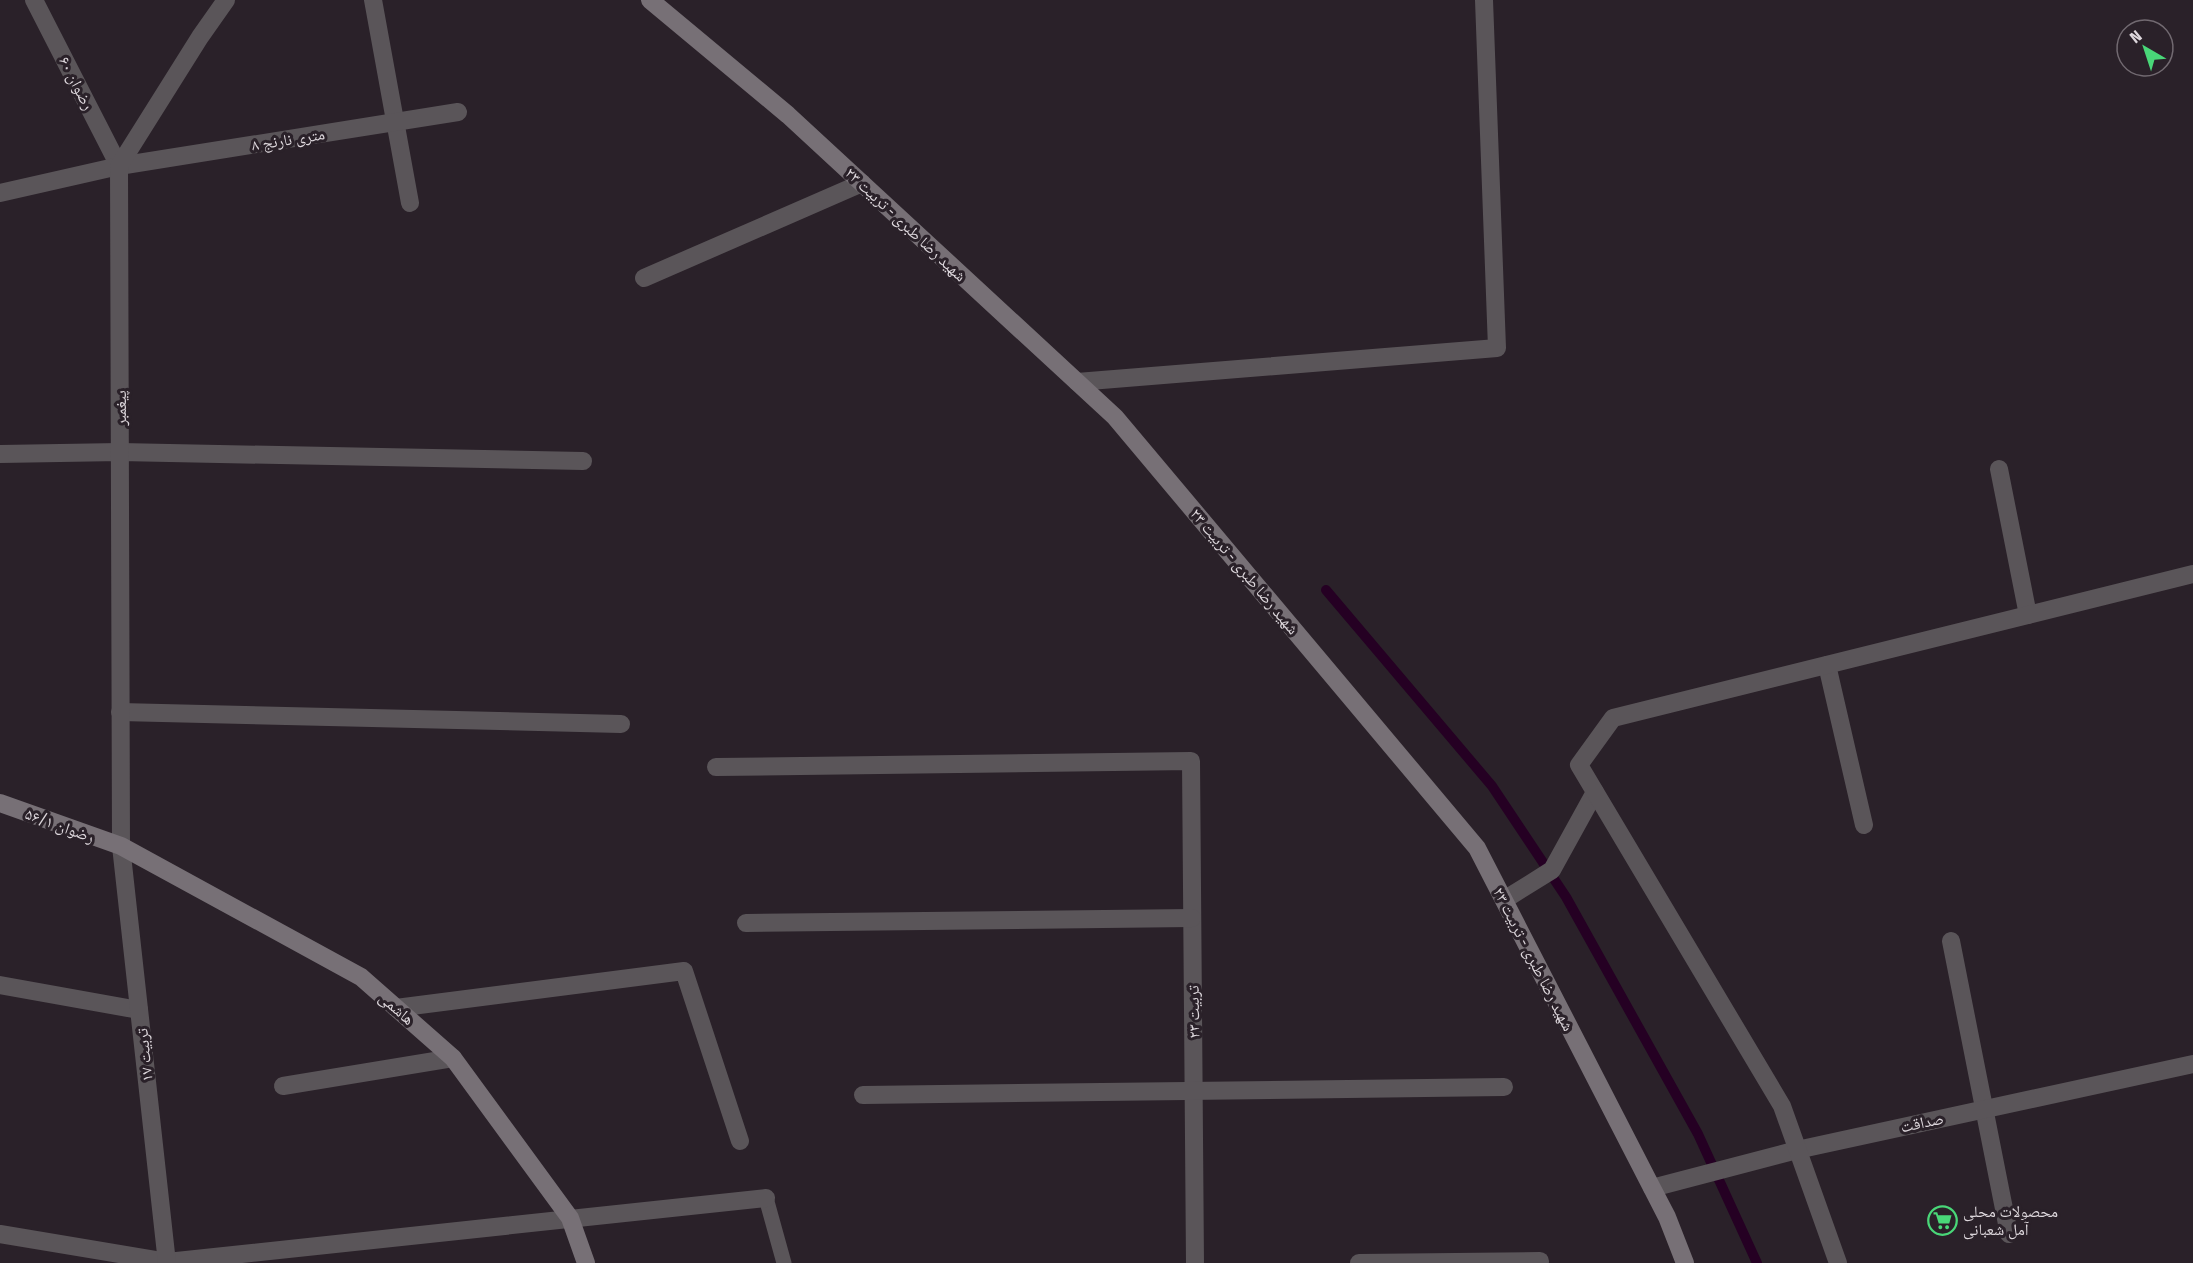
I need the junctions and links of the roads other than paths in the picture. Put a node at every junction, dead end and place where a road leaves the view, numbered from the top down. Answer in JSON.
{"nodes":[{"id":1,"x":34,"y":0,"type":"edge"},
{"id":2,"x":226,"y":0,"type":"edge"},
{"id":3,"x":373,"y":0,"type":"edge"},
{"id":4,"x":650,"y":0,"type":"edge"},
{"id":5,"x":1484,"y":0,"type":"edge"},
{"id":6,"x":458,"y":112,"type":"dead end"},
{"id":7,"x":395,"y":122,"type":"junction"},
{"id":8,"x":119,"y":166,"type":"junction"},
{"id":9,"x":862,"y":183,"type":"junction"},
{"id":10,"x":0,"y":193,"type":"edge"},
{"id":11,"x":410,"y":203,"type":"dead end"},
{"id":12,"x":644,"y":278,"type":"dead end"},
{"id":13,"x":1077,"y":382,"type":"junction"},
{"id":14,"x":120,"y":452,"type":"junction"},
{"id":15,"x":0,"y":454,"type":"edge"},
{"id":16,"x":583,"y":461,"type":"dead end"},
{"id":17,"x":1999,"y":469,"type":"dead end"},
{"id":18,"x":2193,"y":574,"type":"edge"},
{"id":19,"x":2028,"y":615,"type":"junction"},
{"id":20,"x":1827,"y":665,"type":"junction"},
{"id":21,"x":120,"y":712,"type":"junction"},
{"id":22,"x":621,"y":724,"type":"dead end"},
{"id":23,"x":716,"y":767,"type":"dead end"},
{"id":24,"x":1595,"y":792,"type":"junction"},
{"id":25,"x":0,"y":803,"type":"edge"},
{"id":26,"x":1864,"y":825,"type":"dead end"},
{"id":27,"x":121,"y":846,"type":"junction"},
{"id":28,"x":1504,"y":900,"type":"junction"},
{"id":29,"x":1192,"y":918,"type":"junction"},
{"id":30,"x":746,"y":923,"type":"dead end"},
{"id":31,"x":1951,"y":941,"type":"dead end"},
{"id":32,"x":0,"y":985,"type":"edge"},
{"id":33,"x":396,"y":1008,"type":"junction"},
{"id":34,"x":139,"y":1010,"type":"junction"},
{"id":35,"x":453,"y":1058,"type":"junction"},
{"id":36,"x":2193,"y":1064,"type":"edge"},
{"id":37,"x":283,"y":1086,"type":"dead end"},
{"id":38,"x":1504,"y":1087,"type":"dead end"},
{"id":39,"x":1194,"y":1091,"type":"junction"},
{"id":40,"x":863,"y":1095,"type":"dead end"},
{"id":41,"x":1985,"y":1109,"type":"junction"},
{"id":42,"x":740,"y":1140,"type":"dead end"},
{"id":43,"x":1797,"y":1150,"type":"junction"},
{"id":44,"x":1652,"y":1188,"type":"junction"},
{"id":45,"x":766,"y":1198,"type":"joint"},
{"id":46,"x":570,"y":1218,"type":"junction"},
{"id":47,"x":0,"y":1234,"type":"edge"},
{"id":48,"x":2008,"y":1234,"type":"dead end"},
{"id":49,"x":318,"y":1254,"type":"edge"},
{"id":50,"x":1540,"y":1261,"type":"dead end"},
{"id":51,"x":167,"y":1263,"type":"edge"},
{"id":52,"x":586,"y":1263,"type":"edge"},
{"id":53,"x":784,"y":1263,"type":"edge"},
{"id":54,"x":1195,"y":1263,"type":"edge"},
{"id":55,"x":1359,"y":1263,"type":"edge"},
{"id":56,"x":1685,"y":1263,"type":"edge"},
{"id":57,"x":1838,"y":1263,"type":"edge"}],
"edges":[{"from":1,"to":8,"type":"street","name":"رضوان ۶۰"},
{"from":2,"to":8,"type":"street"},
{"from":3,"to":7,"type":"street"},
{"from":4,"to":9,"type":"main road","name":"شهید رضا طبری - تربیت ۲۳"},
{"from":5,"to":13,"type":"street"},
{"from":6,"to":7,"type":"street","name":"۸ متری نارنج"},
{"from":7,"to":8,"type":"street","name":"۸ متری نارنج"},
{"from":7,"to":11,"type":"street"},
{"from":8,"to":10,"type":"street","name":"۸ متری نارنج"},
{"from":8,"to":14,"type":"street","name":"پیغمبر"},
{"from":9,"to":12,"type":"street"},
{"from":9,"to":13,"type":"main road","name":"شهید رضا طبری - تربیت ۲۳"},
{"from":13,"to":28,"type":"main road","name":"شهید رضا طبری - تربیت ۲۳"},
{"from":14,"to":15,"type":"street"},
{"from":14,"to":16,"type":"street"},
{"from":14,"to":21,"type":"street","name":"پیغمبر"},
{"from":17,"to":19,"type":"street"},
{"from":18,"to":19,"type":"street"},
{"from":19,"to":20,"type":"street"},
{"from":20,"to":24,"type":"street"},
{"from":20,"to":26,"type":"street"},
{"from":21,"to":22,"type":"street"},
{"from":21,"to":27,"type":"street","name":"پیغمبر"},
{"from":23,"to":29,"type":"street","name":"تربیت ۲۳"},
{"from":24,"to":28,"type":"street"},
{"from":24,"to":43,"type":"street"},
{"from":25,"to":27,"type":"main road","name":"رضوان ۵۶/۱"},
{"from":27,"to":33,"type":"main road","name":"هاشمی"},
{"from":27,"to":34,"type":"street","name":"تربیت ۱۷"},
{"from":28,"to":44,"type":"main road","name":"شهید رضا طبری - تربیت ۲۳"},
{"from":29,"to":30,"type":"street"},
{"from":29,"to":39,"type":"street","name":"تربیت ۲۳"},
{"from":31,"to":41,"type":"street"},
{"from":32,"to":34,"type":"street"},
{"from":33,"to":35,"type":"main road","name":"هاشمی"},
{"from":33,"to":42,"type":"street"},
{"from":34,"to":51,"type":"street","name":"تربیت ۱۷"},
{"from":35,"to":37,"type":"street"},
{"from":35,"to":46,"type":"main road","name":"هاشمی"},
{"from":36,"to":41,"type":"street","name":"صداقت"},
{"from":38,"to":39,"type":"street"},
{"from":39,"to":40,"type":"street"},
{"from":39,"to":54,"type":"street","name":"تربیت ۲۳"},
{"from":41,"to":43,"type":"street","name":"صداقت"},
{"from":41,"to":48,"type":"street"},
{"from":43,"to":44,"type":"street","name":"صداقت"},
{"from":43,"to":57,"type":"street"},
{"from":44,"to":56,"type":"main road","name":"شهید رضا طبری - تربیت ۲۳"},
{"from":45,"to":46,"type":"street"},
{"from":45,"to":53,"type":"lane"},
{"from":46,"to":49,"type":"street"},
{"from":46,"to":52,"type":"main road","name":"هاشمی"},
{"from":47,"to":51,"type":"street"},
{"from":49,"to":51,"type":"street"},
{"from":50,"to":55,"type":"street"}]}
